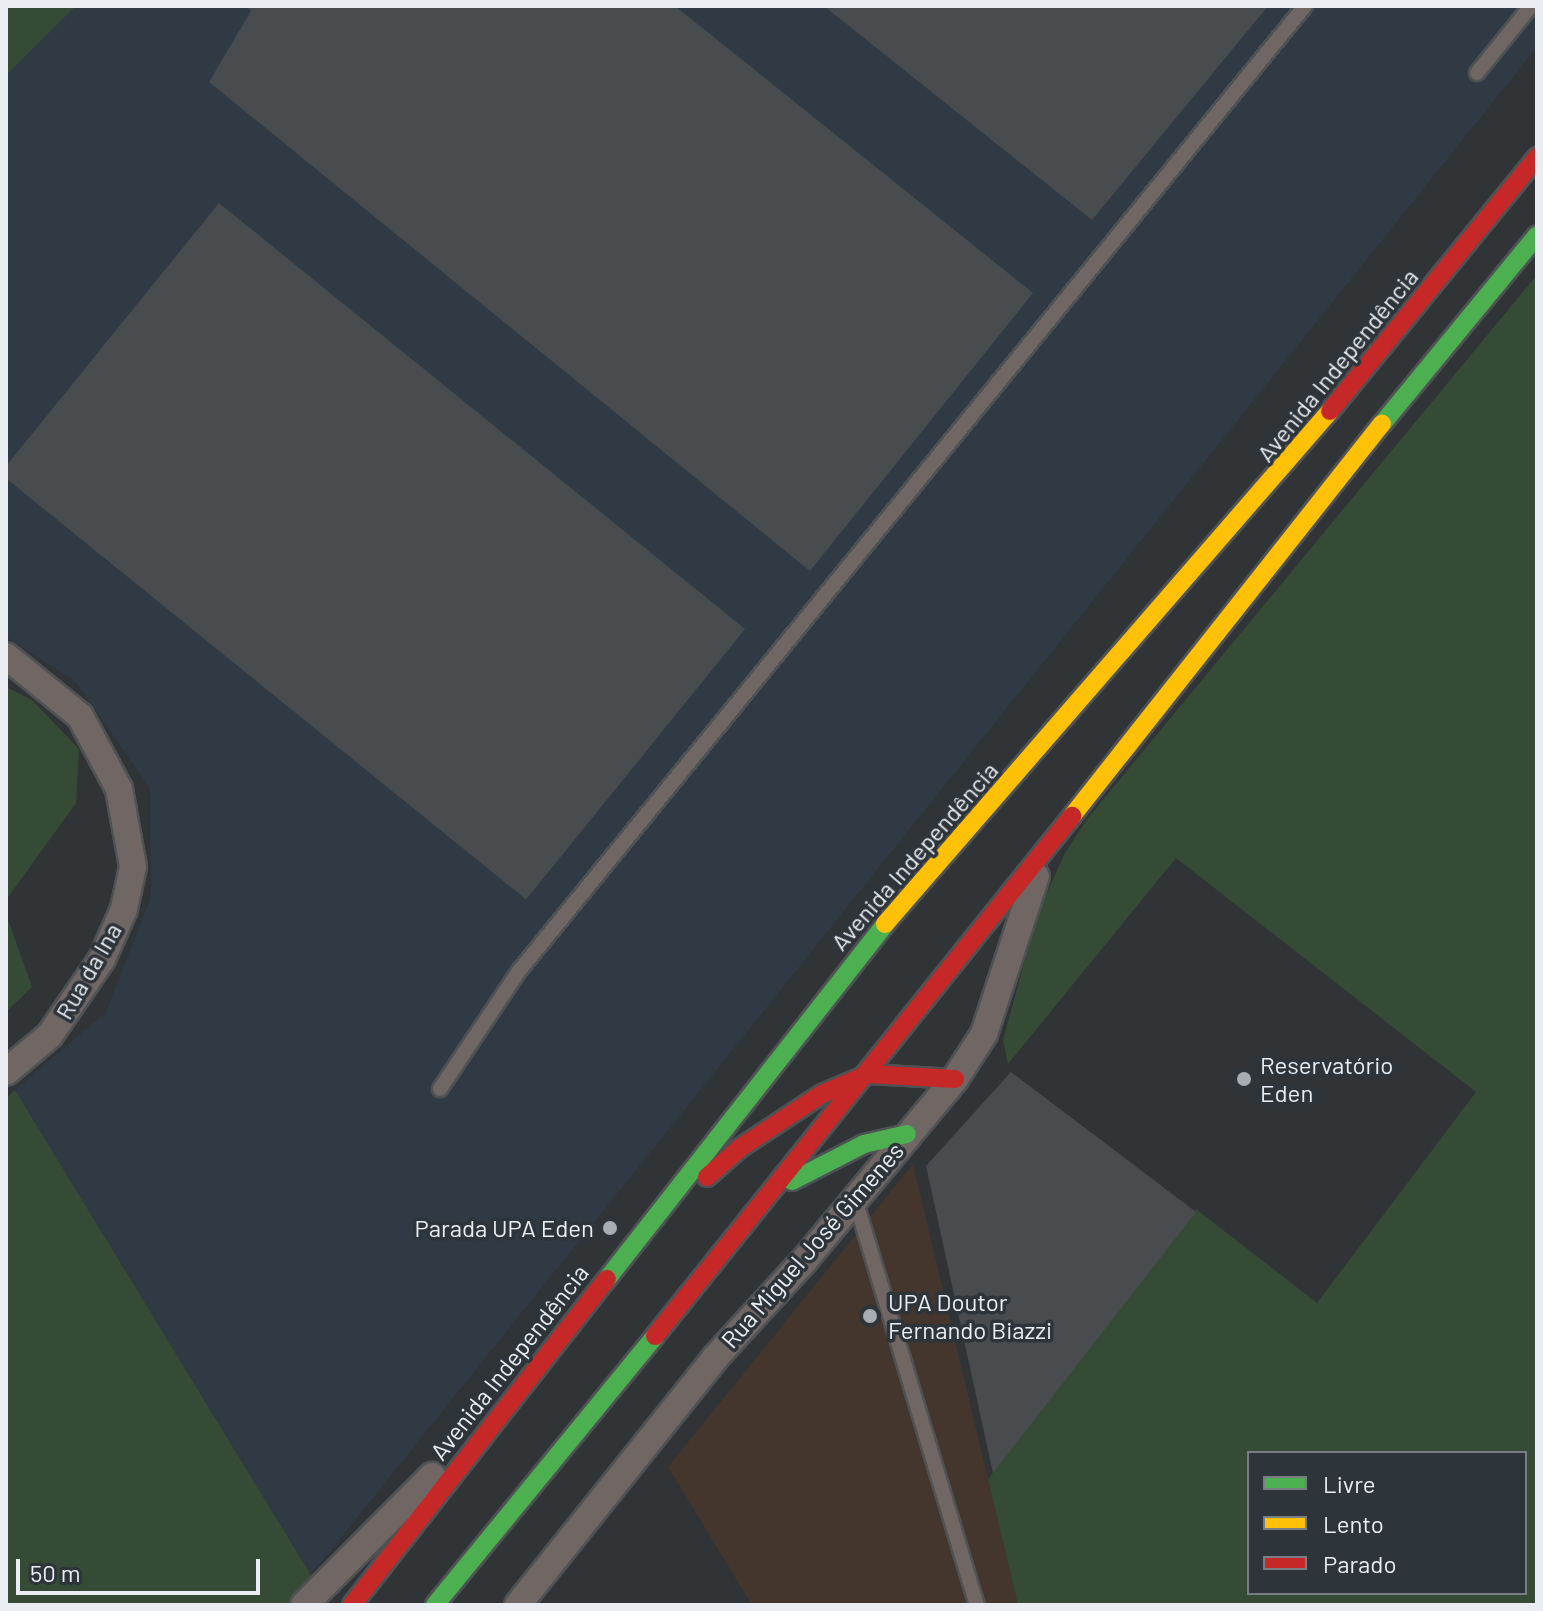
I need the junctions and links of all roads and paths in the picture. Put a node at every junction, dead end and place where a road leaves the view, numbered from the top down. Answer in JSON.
{"nodes":[{"id":1,"x":1305,"y":6,"type":"edge"},
{"id":2,"x":1531,"y":6,"type":"edge"},
{"id":3,"x":1477,"y":73,"type":"dead end"},
{"id":4,"x":1537,"y":157,"type":"edge"},
{"id":5,"x":1537,"y":235,"type":"edge"},
{"id":6,"x":6,"y":656,"type":"edge"},
{"id":7,"x":1044,"y":852,"type":"junction"},
{"id":8,"x":6,"y":1072,"type":"edge"},
{"id":9,"x":869,"y":1074,"type":"junction"},
{"id":10,"x":955,"y":1079,"type":"junction"},
{"id":11,"x":440,"y":1089,"type":"dead end"},
{"id":12,"x":907,"y":1134,"type":"junction"},
{"id":13,"x":773,"y":1192,"type":"junction"},
{"id":14,"x":854,"y":1198,"type":"junction"},
{"id":15,"x":634,"y":1240,"type":"junction"},
{"id":16,"x":513,"y":1395,"type":"junction"},
{"id":17,"x":304,"y":1605,"type":"edge"},
{"id":18,"x":352,"y":1605,"type":"edge"},
{"id":19,"x":435,"y":1605,"type":"edge"},
{"id":20,"x":518,"y":1605,"type":"edge"},
{"id":21,"x":977,"y":1605,"type":"edge"}],
"edges":[{"from":1,"to":11,"type":"lane"},
{"from":2,"to":3,"type":"lane"},
{"from":4,"to":15,"type":"main road","name":"Avenida Independência"},
{"from":5,"to":7,"type":"main road"},
{"from":6,"to":8,"type":"street","name":"Rua da Ina"},
{"from":7,"to":9,"type":"main road"},
{"from":7,"to":10,"type":"street","name":"Rua Miguel José Gimenes"},
{"from":9,"to":10,"type":"main road"},
{"from":9,"to":13,"type":"main road"},
{"from":9,"to":15,"type":"main road"},
{"from":10,"to":12,"type":"street","name":"Rua Miguel José Gimenes"},
{"from":12,"to":13,"type":"main road"},
{"from":12,"to":14,"type":"street","name":"Rua Miguel José Gimenes"},
{"from":13,"to":19,"type":"main road"},
{"from":14,"to":20,"type":"street","name":"Rua Miguel José Gimenes"},
{"from":14,"to":21,"type":"lane"},
{"from":15,"to":16,"type":"main road","name":"Avenida Independência"},
{"from":16,"to":17,"type":"street"},
{"from":16,"to":18,"type":"main road","name":"Avenida Independência"}]}
